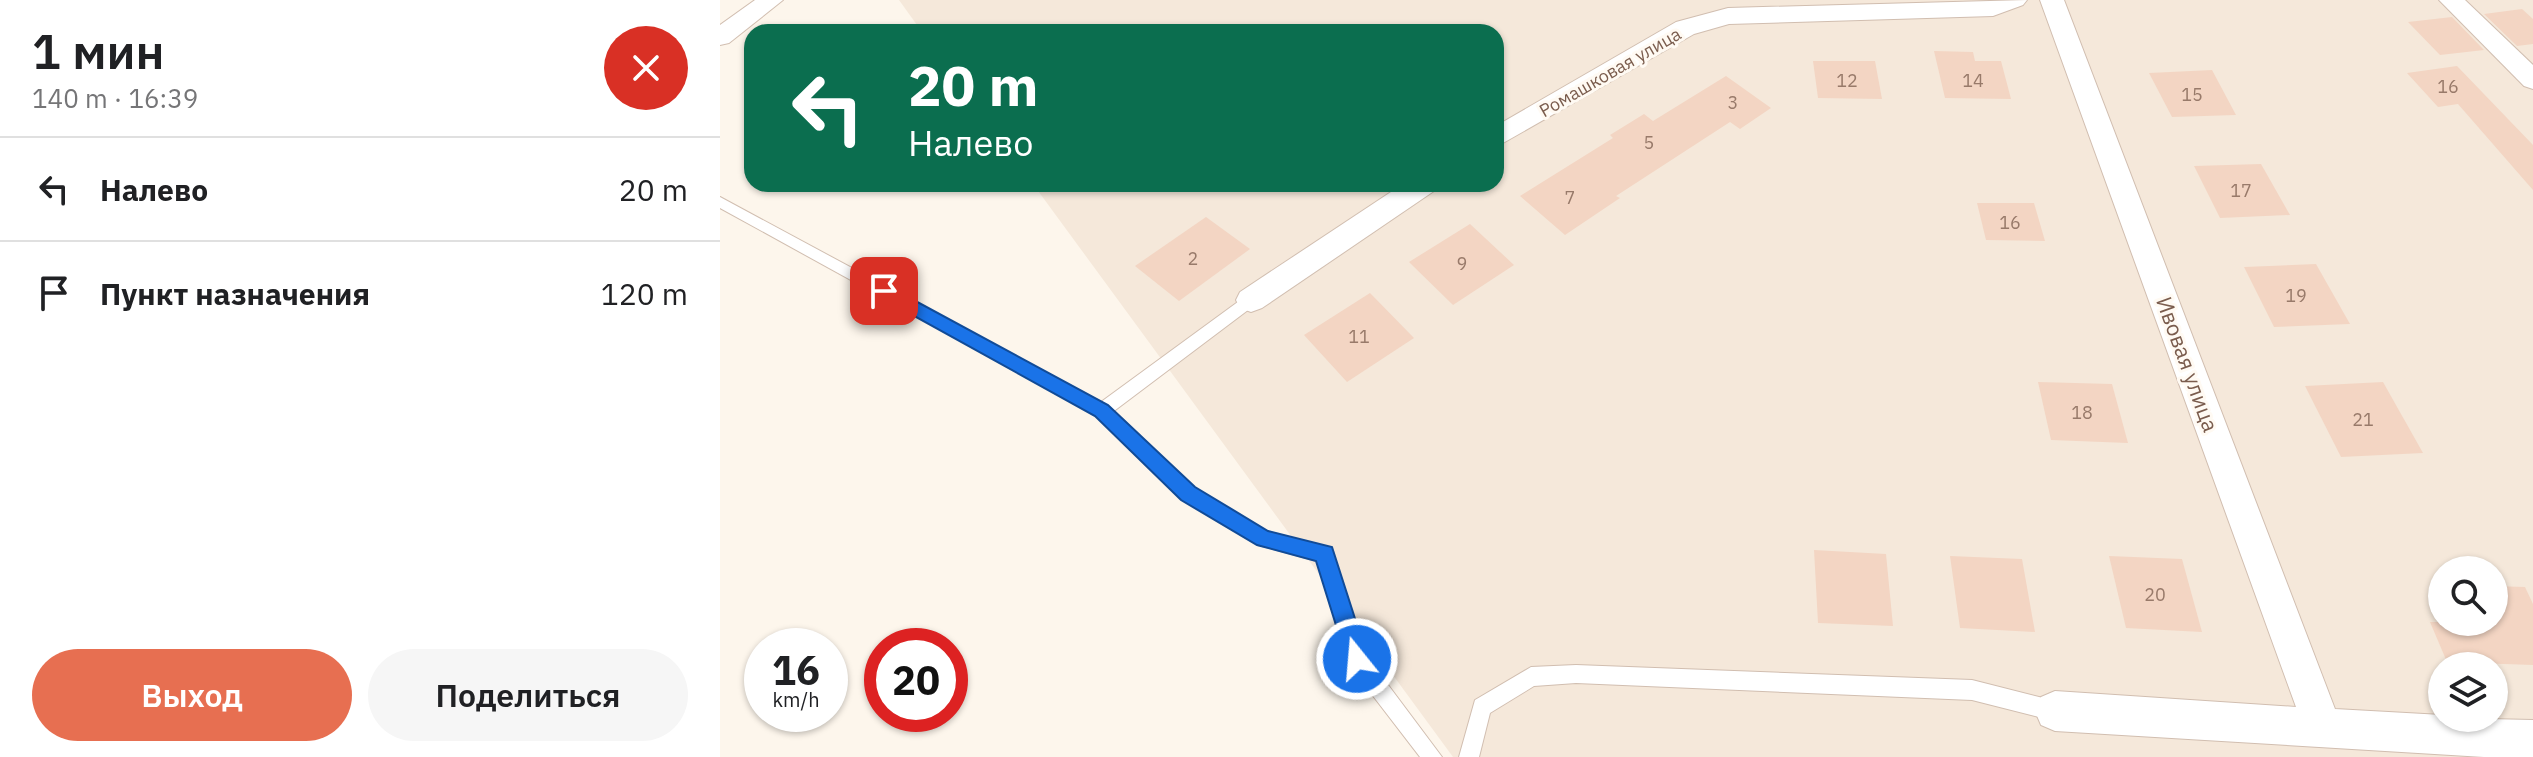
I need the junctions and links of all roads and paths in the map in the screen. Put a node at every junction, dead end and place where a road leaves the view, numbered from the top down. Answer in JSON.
{"nodes":[{"id":1,"x":771,"y":0,"type":"edge"},
{"id":2,"x":2015,"y":0,"type":"edge"},
{"id":3,"x":2052,"y":0,"type":"edge"},
{"id":4,"x":2451,"y":0,"type":"edge"},
{"id":5,"x":720,"y":37,"type":"edge"},
{"id":6,"x":2533,"y":80,"type":"edge"},
{"id":7,"x":1504,"y":133,"type":"edge"},
{"id":8,"x":1412,"y":192,"type":"edge"},
{"id":9,"x":720,"y":202,"type":"edge"},
{"id":10,"x":1251,"y":300,"type":"joint"},
{"id":11,"x":1102,"y":410,"type":"junction"},
{"id":12,"x":2055,"y":711,"type":"joint"},
{"id":13,"x":2323,"y":728,"type":"junction"},
{"id":14,"x":2533,"y":740,"type":"edge"},
{"id":15,"x":1432,"y":757,"type":"edge"},
{"id":16,"x":1469,"y":757,"type":"edge"}],
"edges":[{"from":1,"to":5,"type":"street"},
{"from":2,"to":7,"type":"street","name":"Ромашковая улица"},
{"from":3,"to":13,"type":"street","name":"Ивовая улица"},
{"from":4,"to":6,"type":"street"},
{"from":8,"to":10,"type":"street"},
{"from":9,"to":11,"type":"lane"},
{"from":10,"to":11,"type":"lane"},
{"from":11,"to":15,"type":"lane"},
{"from":12,"to":13,"type":"street"},
{"from":12,"to":16,"type":"lane"},
{"from":13,"to":14,"type":"street"}]}
